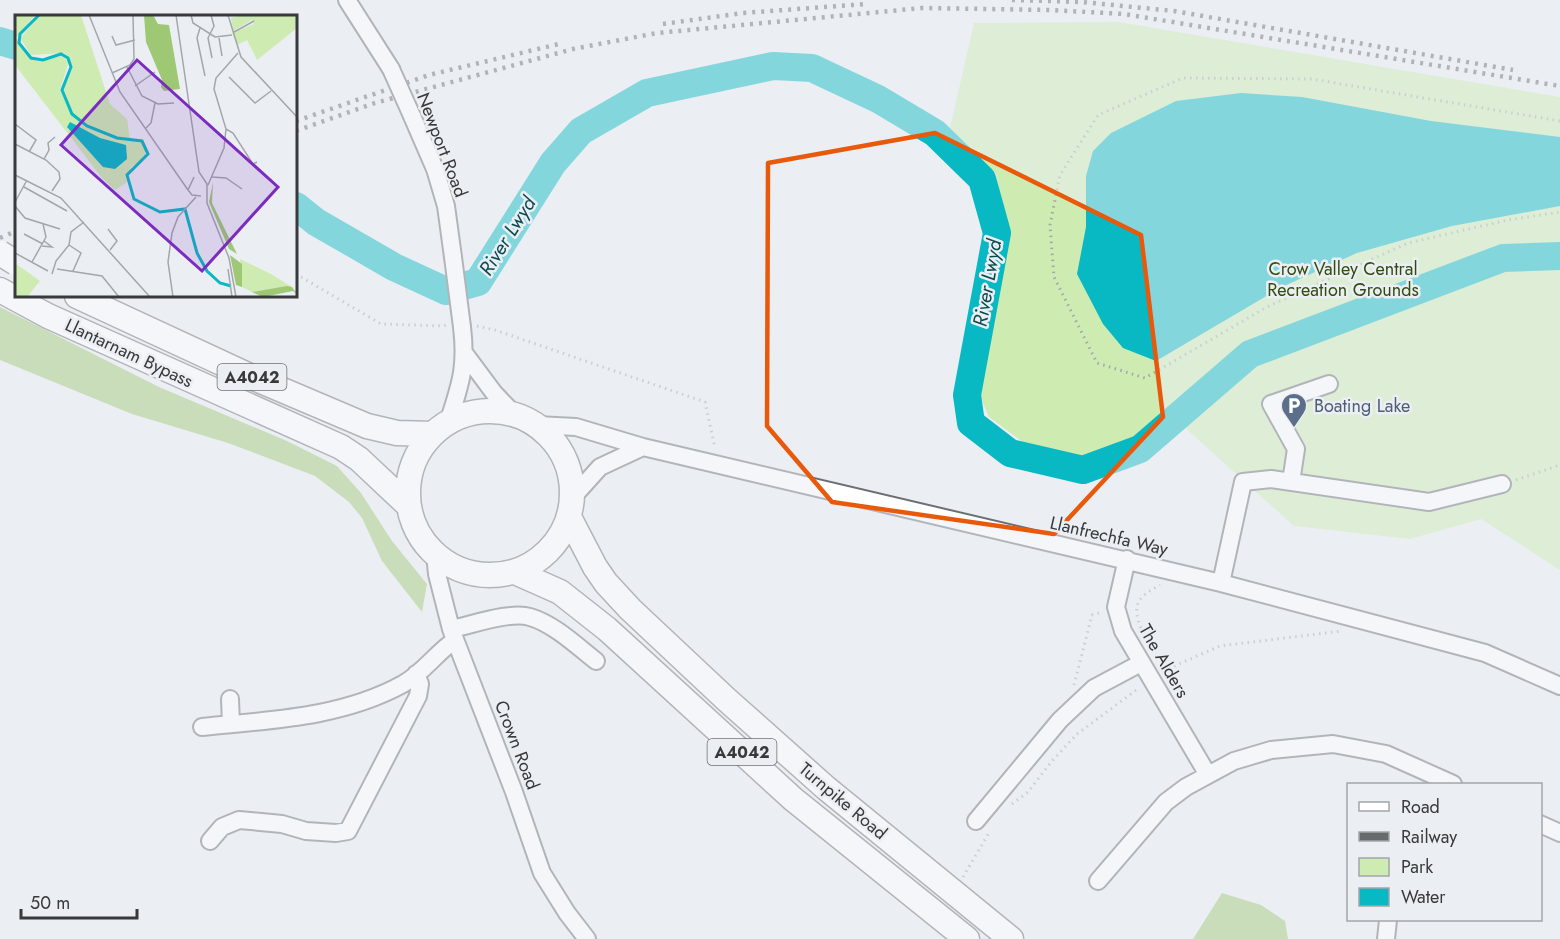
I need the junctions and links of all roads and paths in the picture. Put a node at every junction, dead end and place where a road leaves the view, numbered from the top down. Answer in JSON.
{"nodes":[{"id":1,"x":347,"y":0,"type":"edge"},
{"id":2,"x":1560,"y":121,"type":"edge"},
{"id":3,"x":1560,"y":212,"type":"edge"},
{"id":4,"x":0,"y":253,"type":"edge"},
{"id":5,"x":15,"y":262,"type":"edge"},
{"id":6,"x":297,"y":275,"type":"edge"},
{"id":7,"x":1,"y":291,"type":"edge"},
{"id":8,"x":79,"y":297,"type":"edge"},
{"id":9,"x":464,"y":324,"type":"junction"},
{"id":10,"x":465,"y":354,"type":"junction"},
{"id":11,"x":1329,"y":384,"type":"dead end"},
{"id":12,"x":514,"y":414,"type":"junction"},
{"id":13,"x":536,"y":425,"type":"junction"},
{"id":14,"x":441,"y":429,"type":"junction"},
{"id":15,"x":643,"y":447,"type":"junction"},
{"id":16,"x":719,"y":465,"type":"junction"},
{"id":17,"x":1560,"y":465,"type":"edge"},
{"id":18,"x":1291,"y":482,"type":"junction"},
{"id":19,"x":1502,"y":484,"type":"joint"},
{"id":20,"x":409,"y":506,"type":"junction"},
{"id":21,"x":571,"y":507,"type":"junction"},
{"id":22,"x":435,"y":554,"type":"junction"},
{"id":23,"x":1127,"y":559,"type":"junction"},
{"id":24,"x":515,"y":572,"type":"junction"},
{"id":25,"x":1221,"y":583,"type":"junction"},
{"id":26,"x":1169,"y":587,"type":"dead end"},
{"id":27,"x":1335,"y":627,"type":"dead end"},
{"id":28,"x":1143,"y":632,"type":"dead end"},
{"id":29,"x":453,"y":635,"type":"junction"},
{"id":30,"x":1160,"y":660,"type":"dead end"},
{"id":31,"x":596,"y":662,"type":"dead end"},
{"id":32,"x":1141,"y":663,"type":"junction"},
{"id":33,"x":1165,"y":670,"type":"junction"},
{"id":34,"x":416,"y":674,"type":"junction"},
{"id":35,"x":1151,"y":680,"type":"junction"},
{"id":36,"x":1560,"y":686,"type":"edge"},
{"id":37,"x":230,"y":699,"type":"dead end"},
{"id":38,"x":231,"y":724,"type":"junction"},
{"id":39,"x":202,"y":727,"type":"dead end"},
{"id":40,"x":1208,"y":775,"type":"junction"},
{"id":41,"x":1423,"y":778,"type":"edge"},
{"id":42,"x":1449,"y":783,"type":"edge"},
{"id":43,"x":1009,"y":807,"type":"dead end"},
{"id":44,"x":976,"y":820,"type":"dead end"},
{"id":45,"x":1542,"y":825,"type":"edge"},
{"id":46,"x":1560,"y":833,"type":"edge"},
{"id":47,"x":210,"y":841,"type":"dead end"},
{"id":48,"x":1098,"y":881,"type":"dead end"},
{"id":49,"x":1388,"y":921,"type":"edge"},
{"id":50,"x":587,"y":939,"type":"edge"},
{"id":51,"x":967,"y":939,"type":"edge"},
{"id":52,"x":1011,"y":939,"type":"edge"},
{"id":53,"x":1386,"y":939,"type":"edge"}],
"edges":[{"from":1,"to":9,"type":"street","name":"Newport Road","bridge":true},
{"from":2,"to":3,"type":"path"},
{"from":4,"to":5,"type":"highway","bridge":true},
{"from":6,"to":9,"type":"path"},
{"from":7,"to":20,"type":"highway","name":"Llantarnam Bypass","number":"A4042"},
{"from":8,"to":14,"type":"highway","name":"Llantarnam Bypass","number":"A4042"},
{"from":9,"to":10,"type":"street","name":"Newport Road"},
{"from":9,"to":16,"type":"path"},
{"from":10,"to":12,"type":"street"},
{"from":10,"to":14,"type":"street","name":"Newport Road"},
{"from":11,"to":18,"type":"street"},
{"from":12,"to":13,"type":"highway"},
{"from":12,"to":14,"type":"highway"},
{"from":13,"to":15,"type":"street","name":"Llanfrechfa Way"},
{"from":13,"to":21,"type":"highway"},
{"from":14,"to":20,"type":"highway"},
{"from":15,"to":16,"type":"street","name":"Llanfrechfa Way"},
{"from":15,"to":21,"type":"street"},
{"from":16,"to":23,"type":"street","name":"Llanfrechfa Way"},
{"from":17,"to":19,"type":"path"},
{"from":18,"to":19,"type":"street"},
{"from":18,"to":25,"type":"street"},
{"from":20,"to":22,"type":"highway"},
{"from":21,"to":24,"type":"highway"},
{"from":21,"to":52,"type":"highway","name":"Turnpike Road","number":"A4042"},
{"from":22,"to":24,"type":"highway"},
{"from":22,"to":29,"type":"street","name":"Crown Road"},
{"from":23,"to":25,"type":"street","name":"Llanfrechfa Way"},
{"from":23,"to":32,"type":"street","name":"The Alders"},
{"from":24,"to":51,"type":"highway","name":"Turnpike Road","number":"A4042"},
{"from":25,"to":36,"type":"street","name":"Llanfrechfa Way"},
{"from":26,"to":28,"type":"path"},
{"from":27,"to":33,"type":"path"},
{"from":29,"to":31,"type":"street"},
{"from":29,"to":34,"type":"street"},
{"from":29,"to":50,"type":"street","name":"Crown Road"},
{"from":30,"to":33,"type":"path"},
{"from":32,"to":35,"type":"street","name":"The Alders"},
{"from":32,"to":44,"type":"street"},
{"from":33,"to":35,"type":"path"},
{"from":34,"to":38,"type":"street"},
{"from":34,"to":47,"type":"street"},
{"from":35,"to":40,"type":"street","name":"The Alders"},
{"from":35,"to":43,"type":"path"},
{"from":37,"to":38,"type":"street"},
{"from":38,"to":39,"type":"street"},
{"from":40,"to":41,"type":"street"},
{"from":40,"to":48,"type":"street"},
{"from":41,"to":42,"type":"street"},
{"from":45,"to":46,"type":"street"},
{"from":49,"to":53,"type":"street"}]}
